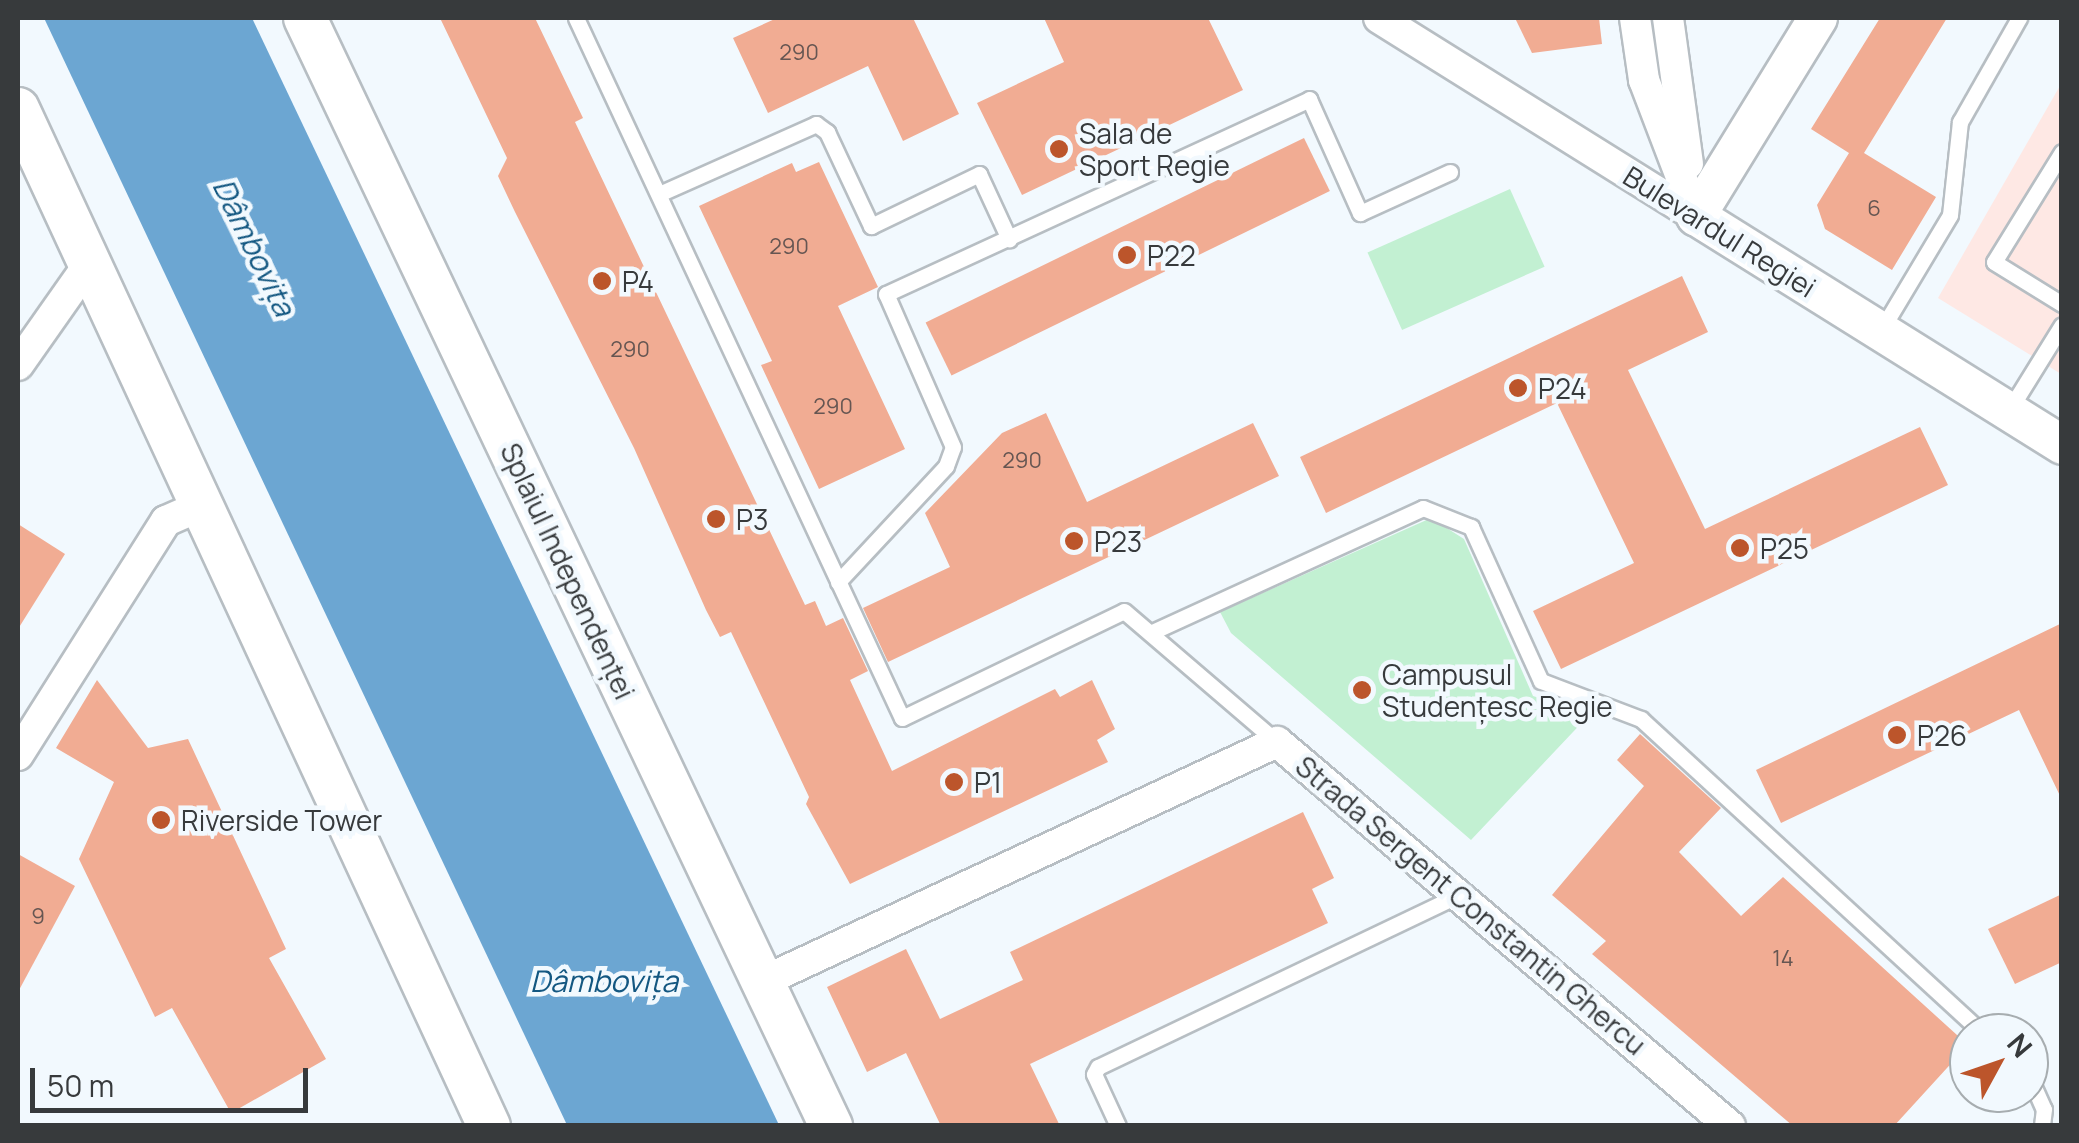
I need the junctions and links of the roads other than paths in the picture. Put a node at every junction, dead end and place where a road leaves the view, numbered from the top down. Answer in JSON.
{"nodes":[{"id":1,"x":305,"y":18,"type":"edge"},
{"id":2,"x":576,"y":18,"type":"edge"},
{"id":3,"x":1636,"y":18,"type":"edge"},
{"id":4,"x":1668,"y":18,"type":"edge"},
{"id":5,"x":1818,"y":18,"type":"edge"},
{"id":6,"x":2020,"y":18,"type":"edge"},
{"id":7,"x":1387,"y":20,"type":"edge"},
{"id":8,"x":18,"y":110,"type":"edge"},
{"id":9,"x":2062,"y":152,"type":"edge"},
{"id":10,"x":1450,"y":172,"type":"dead end"},
{"id":11,"x":659,"y":194,"type":"junction"},
{"id":12,"x":1696,"y":216,"type":"junction"},
{"id":13,"x":1009,"y":238,"type":"junction"},
{"id":14,"x":91,"y":261,"type":"junction"},
{"id":15,"x":2062,"y":304,"type":"edge"},
{"id":16,"x":2062,"y":326,"type":"edge"},
{"id":17,"x":1880,"y":332,"type":"junction"},
{"id":18,"x":18,"y":365,"type":"edge"},
{"id":19,"x":2008,"y":412,"type":"junction"},
{"id":20,"x":2062,"y":445,"type":"edge"},
{"id":21,"x":205,"y":504,"type":"junction"},
{"id":22,"x":838,"y":582,"type":"junction"},
{"id":23,"x":1150,"y":633,"type":"junction"},
{"id":24,"x":1277,"y":742,"type":"junction"},
{"id":25,"x":18,"y":755,"type":"edge"},
{"id":26,"x":1458,"y":895,"type":"junction"},
{"id":27,"x":764,"y":982,"type":"junction"},
{"id":28,"x":1961,"y":1013,"type":"edge"},
{"id":29,"x":489,"y":1126,"type":"edge"},
{"id":30,"x":831,"y":1126,"type":"edge"},
{"id":31,"x":1118,"y":1126,"type":"edge"},
{"id":32,"x":1730,"y":1126,"type":"edge"}],
"edges":[{"from":1,"to":27,"type":"main road","name":"Splaiul Independenței"},
{"from":2,"to":11,"type":"lane"},
{"from":3,"to":12,"type":"street"},
{"from":4,"to":12,"type":"street"},
{"from":5,"to":12,"type":"street"},
{"from":6,"to":17,"type":"lane"},
{"from":7,"to":12,"type":"street","name":"Bulevardul Regiei"},
{"from":8,"to":14,"type":"main road"},
{"from":9,"to":15,"type":"lane"},
{"from":10,"to":13,"type":"lane"},
{"from":11,"to":13,"type":"lane"},
{"from":11,"to":22,"type":"lane"},
{"from":12,"to":17,"type":"street","name":"Bulevardul Regiei"},
{"from":13,"to":22,"type":"lane"},
{"from":14,"to":18,"type":"street"},
{"from":14,"to":21,"type":"main road"},
{"from":16,"to":19,"type":"lane"},
{"from":17,"to":19,"type":"street","name":"Bulevardul Regiei"},
{"from":19,"to":20,"type":"street","name":"Bulevardul Regiei"},
{"from":21,"to":25,"type":"street"},
{"from":21,"to":29,"type":"main road"},
{"from":22,"to":23,"type":"lane"},
{"from":23,"to":24,"type":"lane"},
{"from":23,"to":28,"type":"lane"},
{"from":24,"to":26,"type":"street","name":"Strada Sergent Constantin Ghercu"},
{"from":24,"to":27,"type":"street","name":"Strada Sergent Constantin Ghercu"},
{"from":26,"to":31,"type":"lane"},
{"from":26,"to":32,"type":"street","name":"Strada Sergent Constantin Ghercu"},
{"from":27,"to":30,"type":"main road","name":"Splaiul Independenței"}]}
